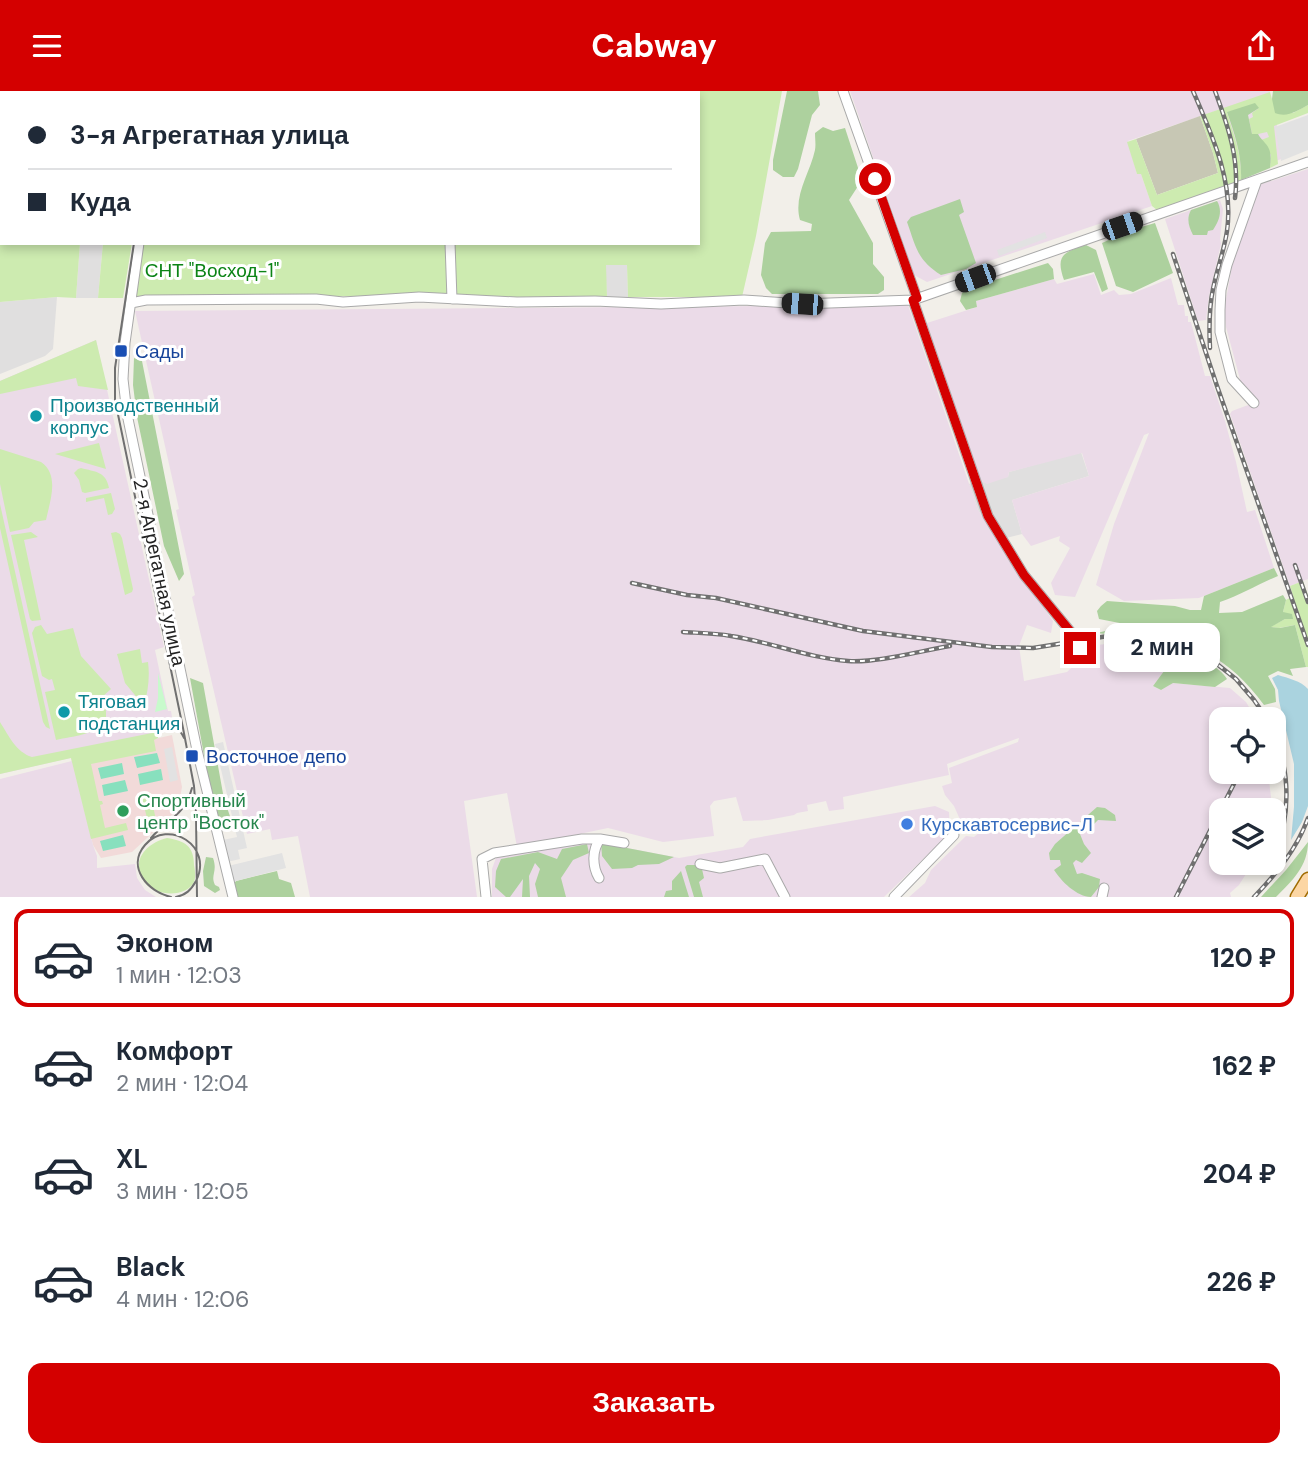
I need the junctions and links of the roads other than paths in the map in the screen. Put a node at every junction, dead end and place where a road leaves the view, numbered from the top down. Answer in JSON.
{"nodes":[{"id":1,"x":843,"y":91,"type":"edge"},
{"id":2,"x":1308,"y":162,"type":"edge"},
{"id":3,"x":1257,"y":180,"type":"junction"},
{"id":4,"x":139,"y":245,"type":"edge"},
{"id":5,"x":450,"y":245,"type":"edge"},
{"id":6,"x":452,"y":299,"type":"junction"},
{"id":7,"x":915,"y":299,"type":"junction"},
{"id":8,"x":131,"y":303,"type":"junction"},
{"id":9,"x":1254,"y":403,"type":"dead end"},
{"id":10,"x":1080,"y":648,"type":"dead end"},
{"id":11,"x":954,"y":835,"type":"dead end"},
{"id":12,"x":600,"y":839,"type":"junction"},
{"id":13,"x":624,"y":843,"type":"dead end"},
{"id":14,"x":700,"y":864,"type":"dead end"},
{"id":15,"x":599,"y":878,"type":"dead end"},
{"id":16,"x":1308,"y":879,"type":"edge"},
{"id":17,"x":233,"y":897,"type":"edge"},
{"id":18,"x":486,"y":897,"type":"edge"},
{"id":19,"x":785,"y":897,"type":"edge"},
{"id":20,"x":894,"y":897,"type":"edge"},
{"id":21,"x":1297,"y":897,"type":"edge"}],
"edges":[{"from":1,"to":7,"type":"street"},
{"from":2,"to":3,"type":"street"},
{"from":3,"to":7,"type":"street"},
{"from":3,"to":9,"type":"street"},
{"from":4,"to":8,"type":"street","name":"2-я Агрегатная улица"},
{"from":5,"to":6,"type":"street"},
{"from":6,"to":7,"type":"street"},
{"from":6,"to":8,"type":"street"},
{"from":7,"to":10,"type":"street"},
{"from":8,"to":17,"type":"street","name":"2-я Агрегатная улица"},
{"from":11,"to":20,"type":"street"},
{"from":12,"to":13,"type":"street"},
{"from":12,"to":15,"type":"street"},
{"from":12,"to":18,"type":"street"},
{"from":14,"to":19,"type":"street"},
{"from":16,"to":21,"type":"main road"}]}
